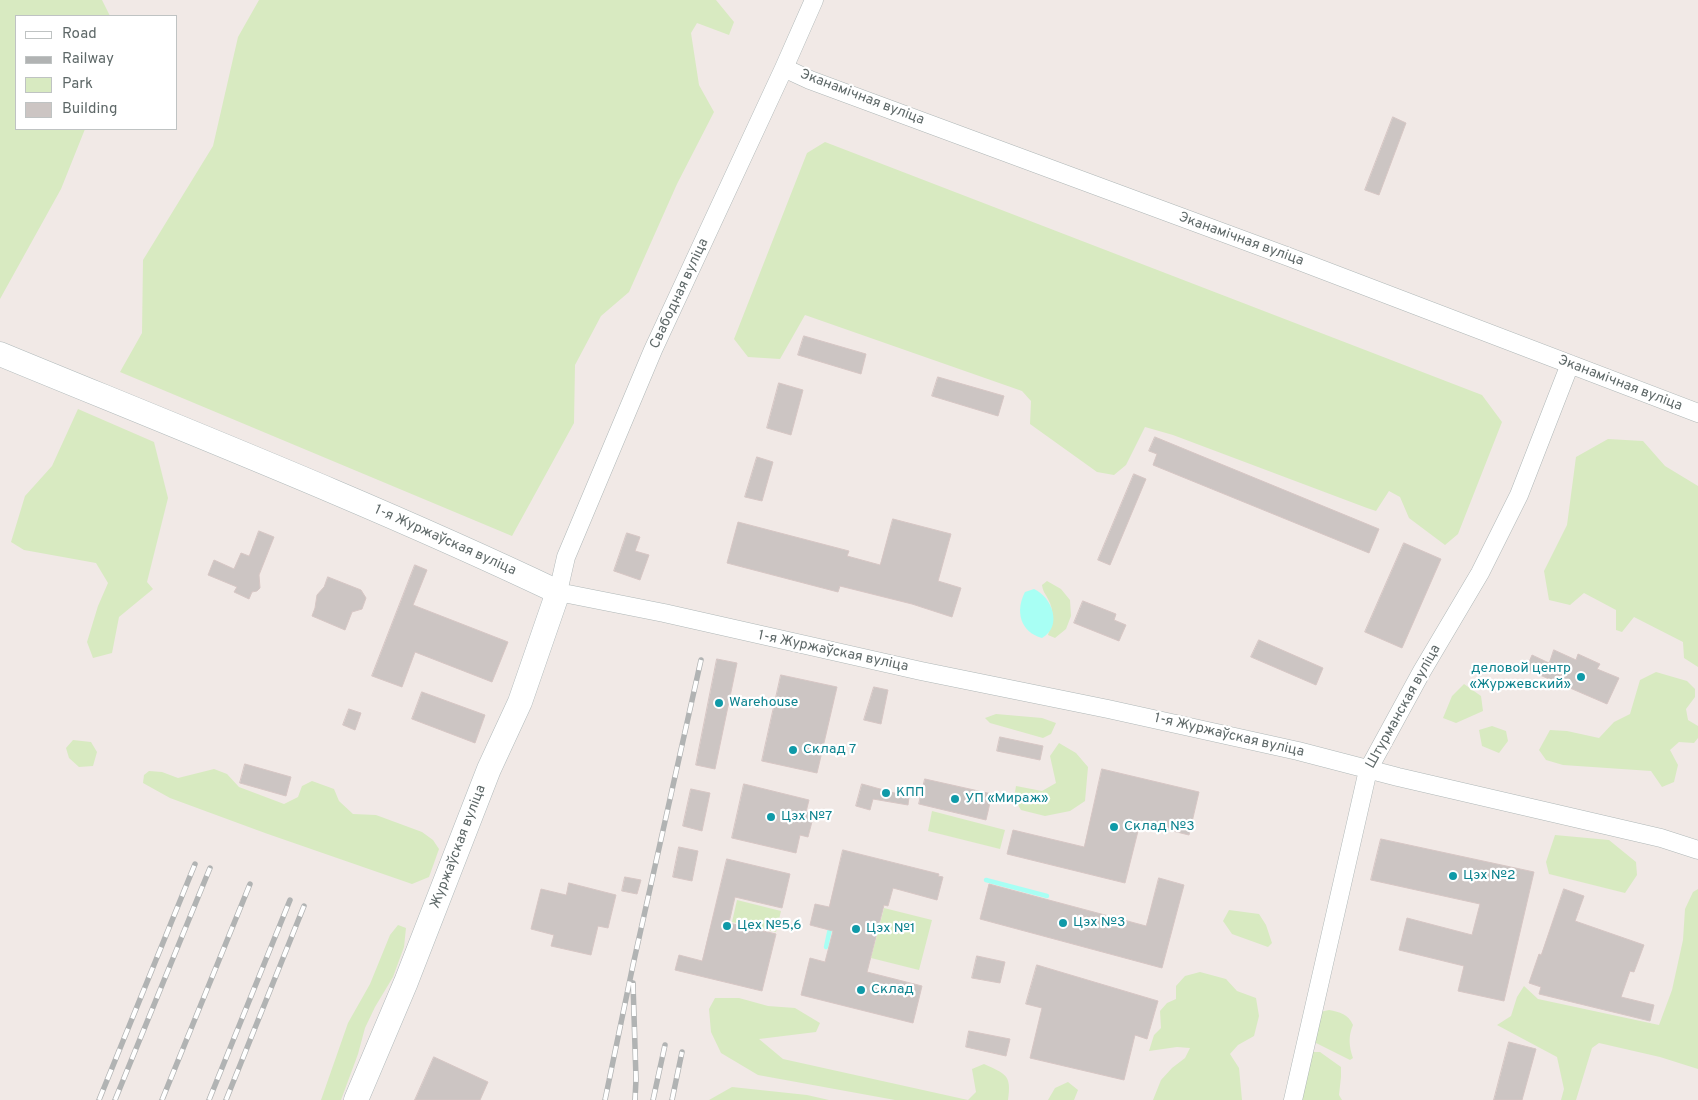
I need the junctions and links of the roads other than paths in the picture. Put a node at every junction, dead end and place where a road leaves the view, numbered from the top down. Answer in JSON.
{"nodes":[{"id":1,"x":814,"y":0,"type":"edge"},
{"id":2,"x":784,"y":68,"type":"junction"},
{"id":3,"x":0,"y":354,"type":"edge"},
{"id":4,"x":1570,"y":364,"type":"junction"},
{"id":5,"x":1698,"y":413,"type":"edge"},
{"id":6,"x":558,"y":592,"type":"junction"},
{"id":7,"x":1368,"y":770,"type":"junction"},
{"id":8,"x":1698,"y":850,"type":"edge"},
{"id":9,"x":356,"y":1100,"type":"edge"},
{"id":10,"x":1293,"y":1100,"type":"edge"}],
"edges":[{"from":1,"to":2,"type":"street","name":"Свабодная вуліца"},
{"from":2,"to":4,"type":"street","name":"Эканамічная вуліца"},
{"from":2,"to":6,"type":"street","name":"Свабодная вуліца"},
{"from":3,"to":6,"type":"street","name":"1-я Журжаўская вуліца"},
{"from":4,"to":5,"type":"street","name":"Эканамічная вуліца"},
{"from":4,"to":7,"type":"street","name":"Штурманская вуліца"},
{"from":6,"to":7,"type":"street","name":"1-я Журжаўская вуліца"},
{"from":6,"to":9,"type":"street","name":"Журжаўская вуліца"},
{"from":7,"to":8,"type":"street","name":"1-я Журжаўская вуліца"},
{"from":7,"to":10,"type":"street","name":"Штурманская вуліца"}]}
